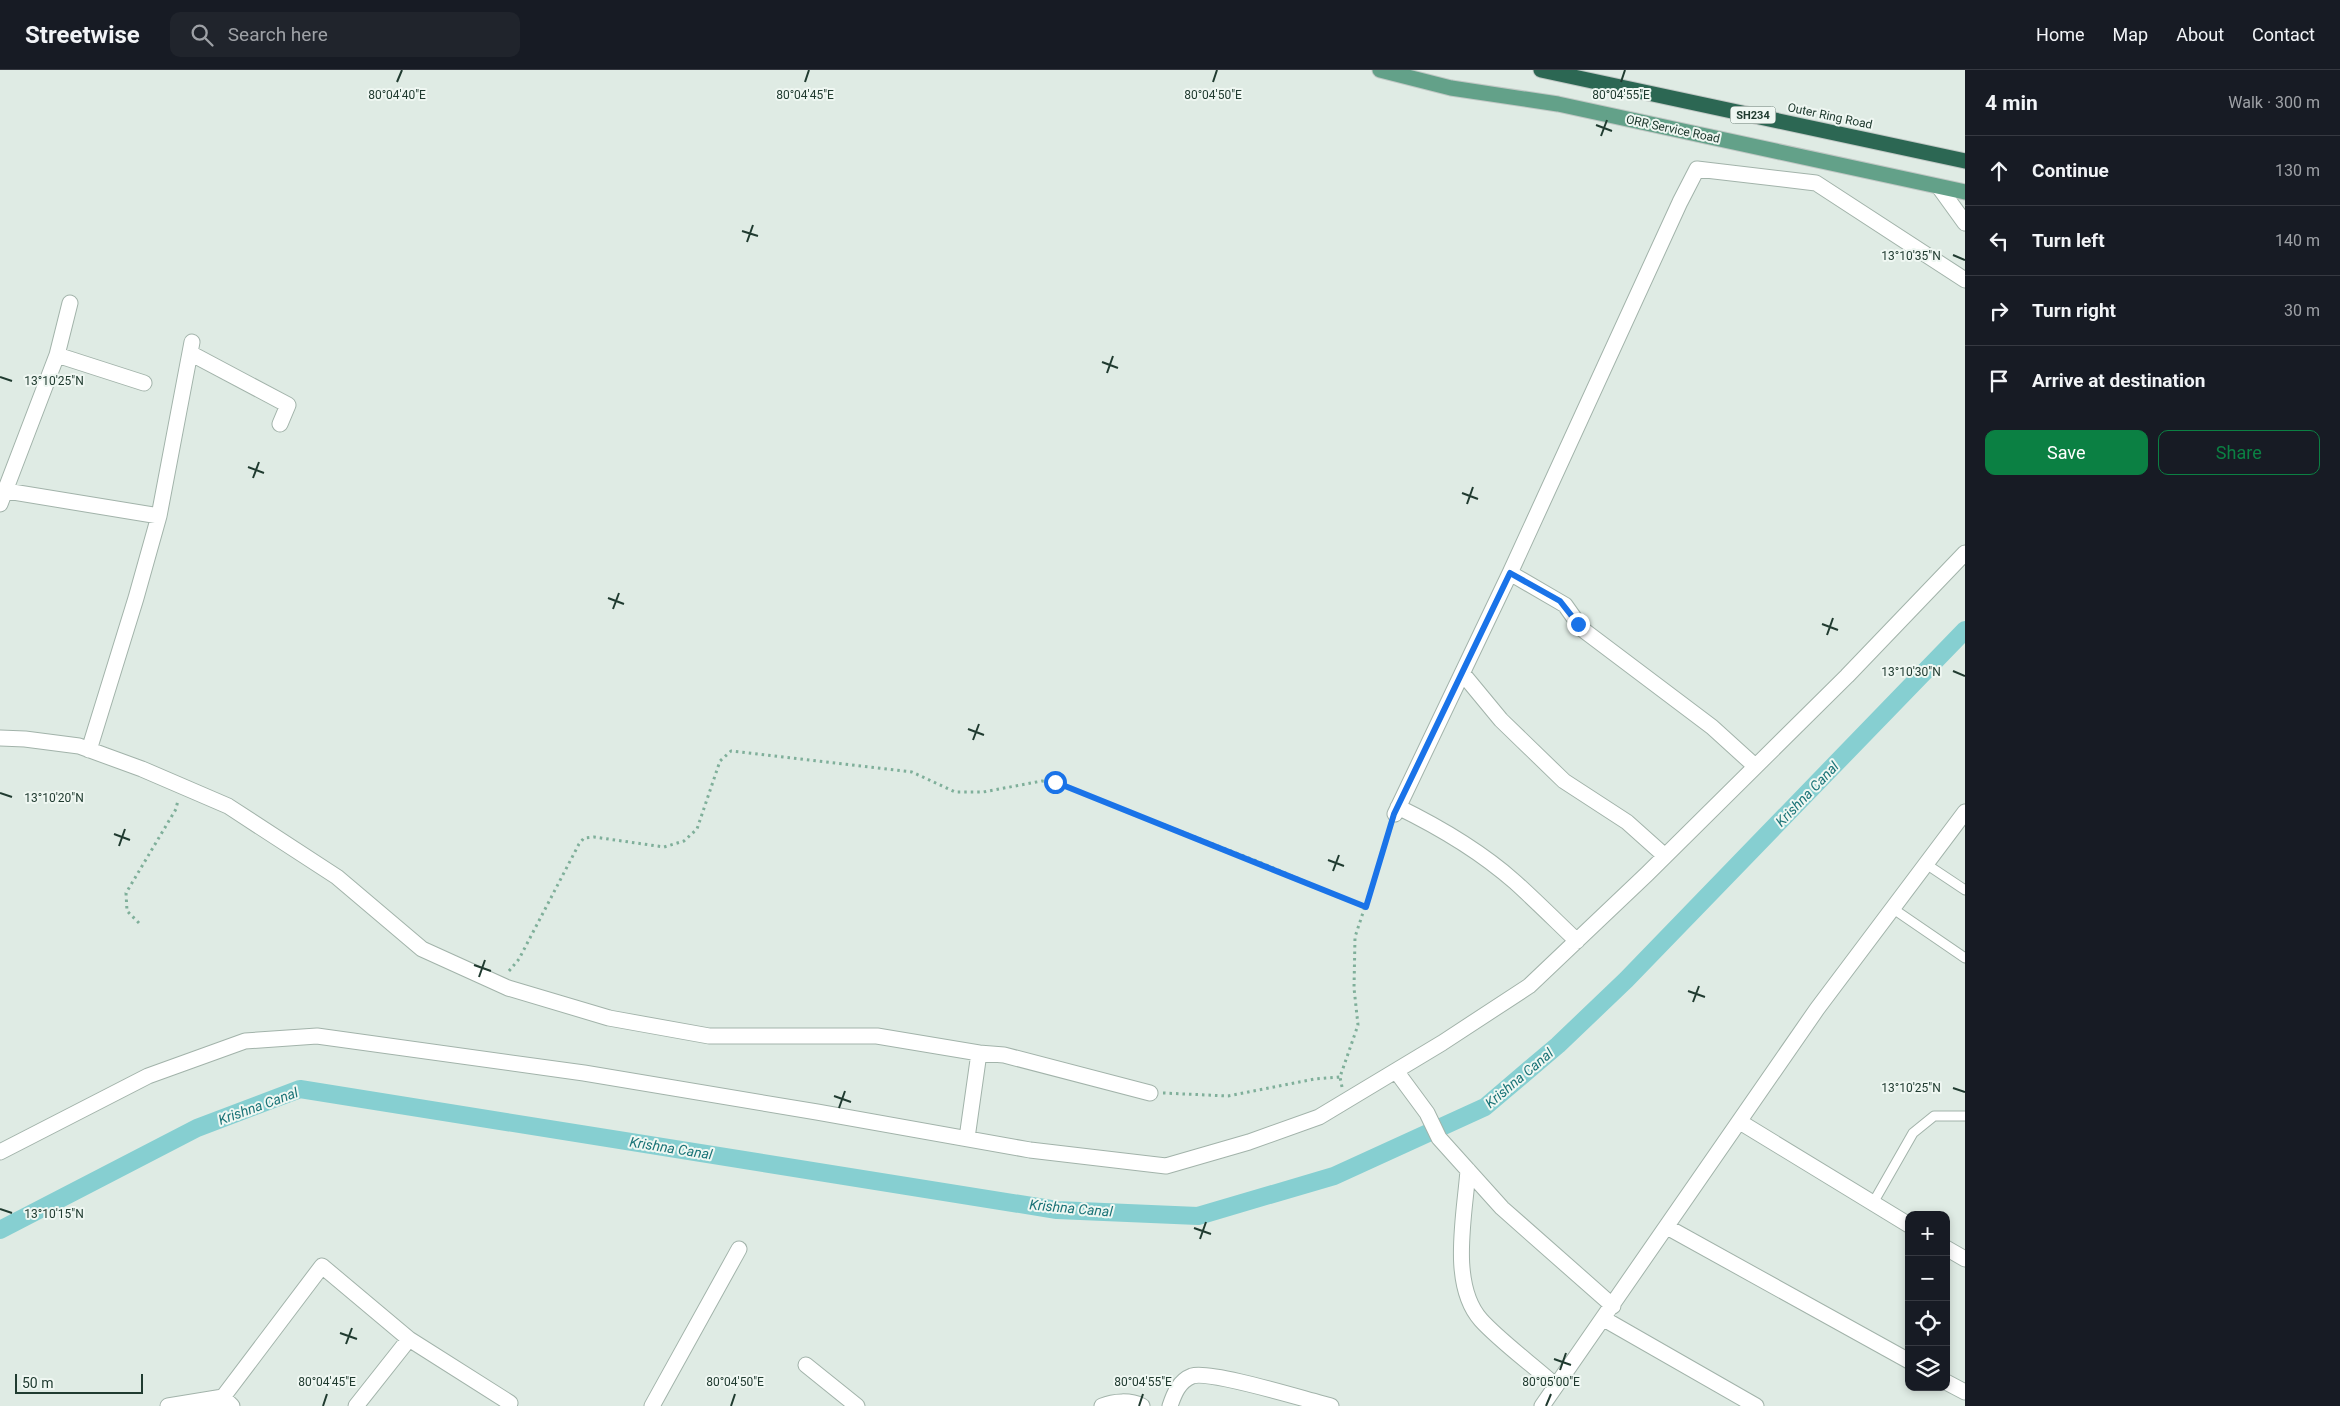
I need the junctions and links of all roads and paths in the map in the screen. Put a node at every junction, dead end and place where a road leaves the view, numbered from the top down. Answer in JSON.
{"nodes":[{"id":1,"x":1380,"y":70,"type":"edge"},
{"id":2,"x":1541,"y":70,"type":"edge"},
{"id":3,"x":1427,"y":76,"type":"edge"},
{"id":4,"x":1965,"y":161,"type":"edge"},
{"id":5,"x":1939,"y":187,"type":"junction"},
{"id":6,"x":1965,"y":192,"type":"edge"},
{"id":7,"x":1965,"y":223,"type":"edge"},
{"id":8,"x":1965,"y":280,"type":"edge"},
{"id":9,"x":70,"y":303,"type":"dead end"},
{"id":10,"x":57,"y":355,"type":"junction"},
{"id":11,"x":144,"y":383,"type":"dead end"},
{"id":12,"x":280,"y":424,"type":"dead end"},
{"id":13,"x":2,"y":495,"type":"edge"},
{"id":14,"x":159,"y":516,"type":"junction"},
{"id":15,"x":1965,"y":553,"type":"edge"},
{"id":16,"x":1510,"y":573,"type":"junction"},
{"id":17,"x":1463,"y":674,"type":"junction"},
{"id":18,"x":0,"y":738,"type":"edge"},
{"id":19,"x":89,"y":750,"type":"junction"},
{"id":20,"x":1755,"y":766,"type":"junction"},
{"id":21,"x":180,"y":787,"type":"junction"},
{"id":22,"x":1396,"y":811,"type":"junction"},
{"id":23,"x":1965,"y":812,"type":"edge"},
{"id":24,"x":1665,"y":856,"type":"junction"},
{"id":25,"x":1926,"y":864,"type":"junction"},
{"id":26,"x":1965,"y":890,"type":"edge"},
{"id":27,"x":1366,"y":907,"type":"junction"},
{"id":28,"x":1892,"y":908,"type":"junction"},
{"id":29,"x":139,"y":923,"type":"dead end"},
{"id":30,"x":1577,"y":941,"type":"junction"},
{"id":31,"x":1965,"y":958,"type":"edge"},
{"id":32,"x":498,"y":983,"type":"junction"},
{"id":33,"x":979,"y":1053,"type":"junction"},
{"id":34,"x":1396,"y":1071,"type":"junction"},
{"id":35,"x":1340,"y":1077,"type":"junction"},
{"id":36,"x":1150,"y":1093,"type":"joint"},
{"id":37,"x":1344,"y":1102,"type":"junction"},
{"id":38,"x":1965,"y":1116,"type":"edge"},
{"id":39,"x":1740,"y":1122,"type":"junction"},
{"id":40,"x":967,"y":1138,"type":"junction"},
{"id":41,"x":0,"y":1152,"type":"edge"},
{"id":42,"x":1468,"y":1170,"type":"junction"},
{"id":43,"x":1873,"y":1203,"type":"junction"},
{"id":44,"x":1905,"y":1223,"type":"edge"},
{"id":45,"x":1667,"y":1227,"type":"junction"},
{"id":46,"x":739,"y":1249,"type":"dead end"},
{"id":47,"x":1950,"y":1250,"type":"edge"},
{"id":48,"x":1965,"y":1259,"type":"edge"},
{"id":49,"x":1613,"y":1306,"type":"junction"},
{"id":50,"x":1604,"y":1319,"type":"junction"},
{"id":51,"x":409,"y":1339,"type":"junction"},
{"id":52,"x":1905,"y":1359,"type":"edge"},
{"id":53,"x":806,"y":1365,"type":"dead end"},
{"id":54,"x":1950,"y":1384,"type":"edge"},
{"id":55,"x":1556,"y":1386,"type":"junction"},
{"id":56,"x":1965,"y":1392,"type":"edge"},
{"id":57,"x":228,"y":1401,"type":"edge"},
{"id":58,"x":510,"y":1405,"type":"edge"},
{"id":59,"x":656,"y":1405,"type":"edge"},
{"id":60,"x":168,"y":1406,"type":"edge"},
{"id":61,"x":356,"y":1406,"type":"edge"},
{"id":62,"x":857,"y":1406,"type":"edge"},
{"id":63,"x":1102,"y":1406,"type":"edge"},
{"id":64,"x":1142,"y":1406,"type":"edge"},
{"id":65,"x":1170,"y":1406,"type":"edge"},
{"id":66,"x":1331,"y":1406,"type":"edge"},
{"id":67,"x":1542,"y":1406,"type":"edge"},
{"id":68,"x":1756,"y":1406,"type":"edge"}],
"edges":[{"from":1,"to":3,"type":"main road","name":"ORR Service Road"},
{"from":2,"to":4,"type":"highway","name":"Outer Ring Road","number":"SH234"},
{"from":3,"to":5,"type":"main road","name":"ORR Service Road"},
{"from":5,"to":6,"type":"main road","name":"ORR Service Road"},
{"from":5,"to":7,"type":"street"},
{"from":8,"to":16,"type":"street"},
{"from":9,"to":10,"type":"street"},
{"from":10,"to":11,"type":"street"},
{"from":10,"to":13,"type":"street"},
{"from":12,"to":14,"type":"street"},
{"from":13,"to":14,"type":"street"},
{"from":14,"to":19,"type":"street"},
{"from":15,"to":20,"type":"street"},
{"from":16,"to":17,"type":"street"},
{"from":16,"to":20,"type":"street"},
{"from":17,"to":22,"type":"street"},
{"from":17,"to":24,"type":"street"},
{"from":18,"to":19,"type":"street"},
{"from":19,"to":21,"type":"street"},
{"from":20,"to":24,"type":"street"},
{"from":21,"to":29,"type":"path"},
{"from":21,"to":32,"type":"street"},
{"from":22,"to":27,"type":"path"},
{"from":22,"to":30,"type":"street"},
{"from":23,"to":25,"type":"street"},
{"from":24,"to":30,"type":"street"},
{"from":25,"to":26,"type":"lane"},
{"from":25,"to":28,"type":"street"},
{"from":27,"to":32,"type":"path"},
{"from":27,"to":35,"type":"path"},
{"from":28,"to":31,"type":"lane"},
{"from":28,"to":39,"type":"street"},
{"from":30,"to":34,"type":"street"},
{"from":32,"to":33,"type":"street"},
{"from":33,"to":36,"type":"street"},
{"from":33,"to":40,"type":"street"},
{"from":34,"to":37,"type":"street"},
{"from":34,"to":42,"type":"street"},
{"from":35,"to":36,"type":"path"},
{"from":35,"to":37,"type":"path"},
{"from":37,"to":40,"type":"street"},
{"from":38,"to":43,"type":"lane"},
{"from":39,"to":43,"type":"street"},
{"from":39,"to":45,"type":"street"},
{"from":40,"to":41,"type":"street"},
{"from":42,"to":49,"type":"street"},
{"from":42,"to":55,"type":"street"},
{"from":43,"to":44,"type":"street"},
{"from":45,"to":49,"type":"street"},
{"from":45,"to":52,"type":"street"},
{"from":46,"to":59,"type":"street"},
{"from":47,"to":48,"type":"street"},
{"from":49,"to":50,"type":"street"},
{"from":50,"to":55,"type":"street"},
{"from":50,"to":68,"type":"street"},
{"from":51,"to":57,"type":"street"},
{"from":51,"to":58,"type":"street"},
{"from":51,"to":61,"type":"street"},
{"from":53,"to":62,"type":"street"},
{"from":54,"to":56,"type":"street"},
{"from":55,"to":67,"type":"street"},
{"from":57,"to":60,"type":"street"},
{"from":63,"to":64,"type":"street"},
{"from":65,"to":66,"type":"street"}]}
